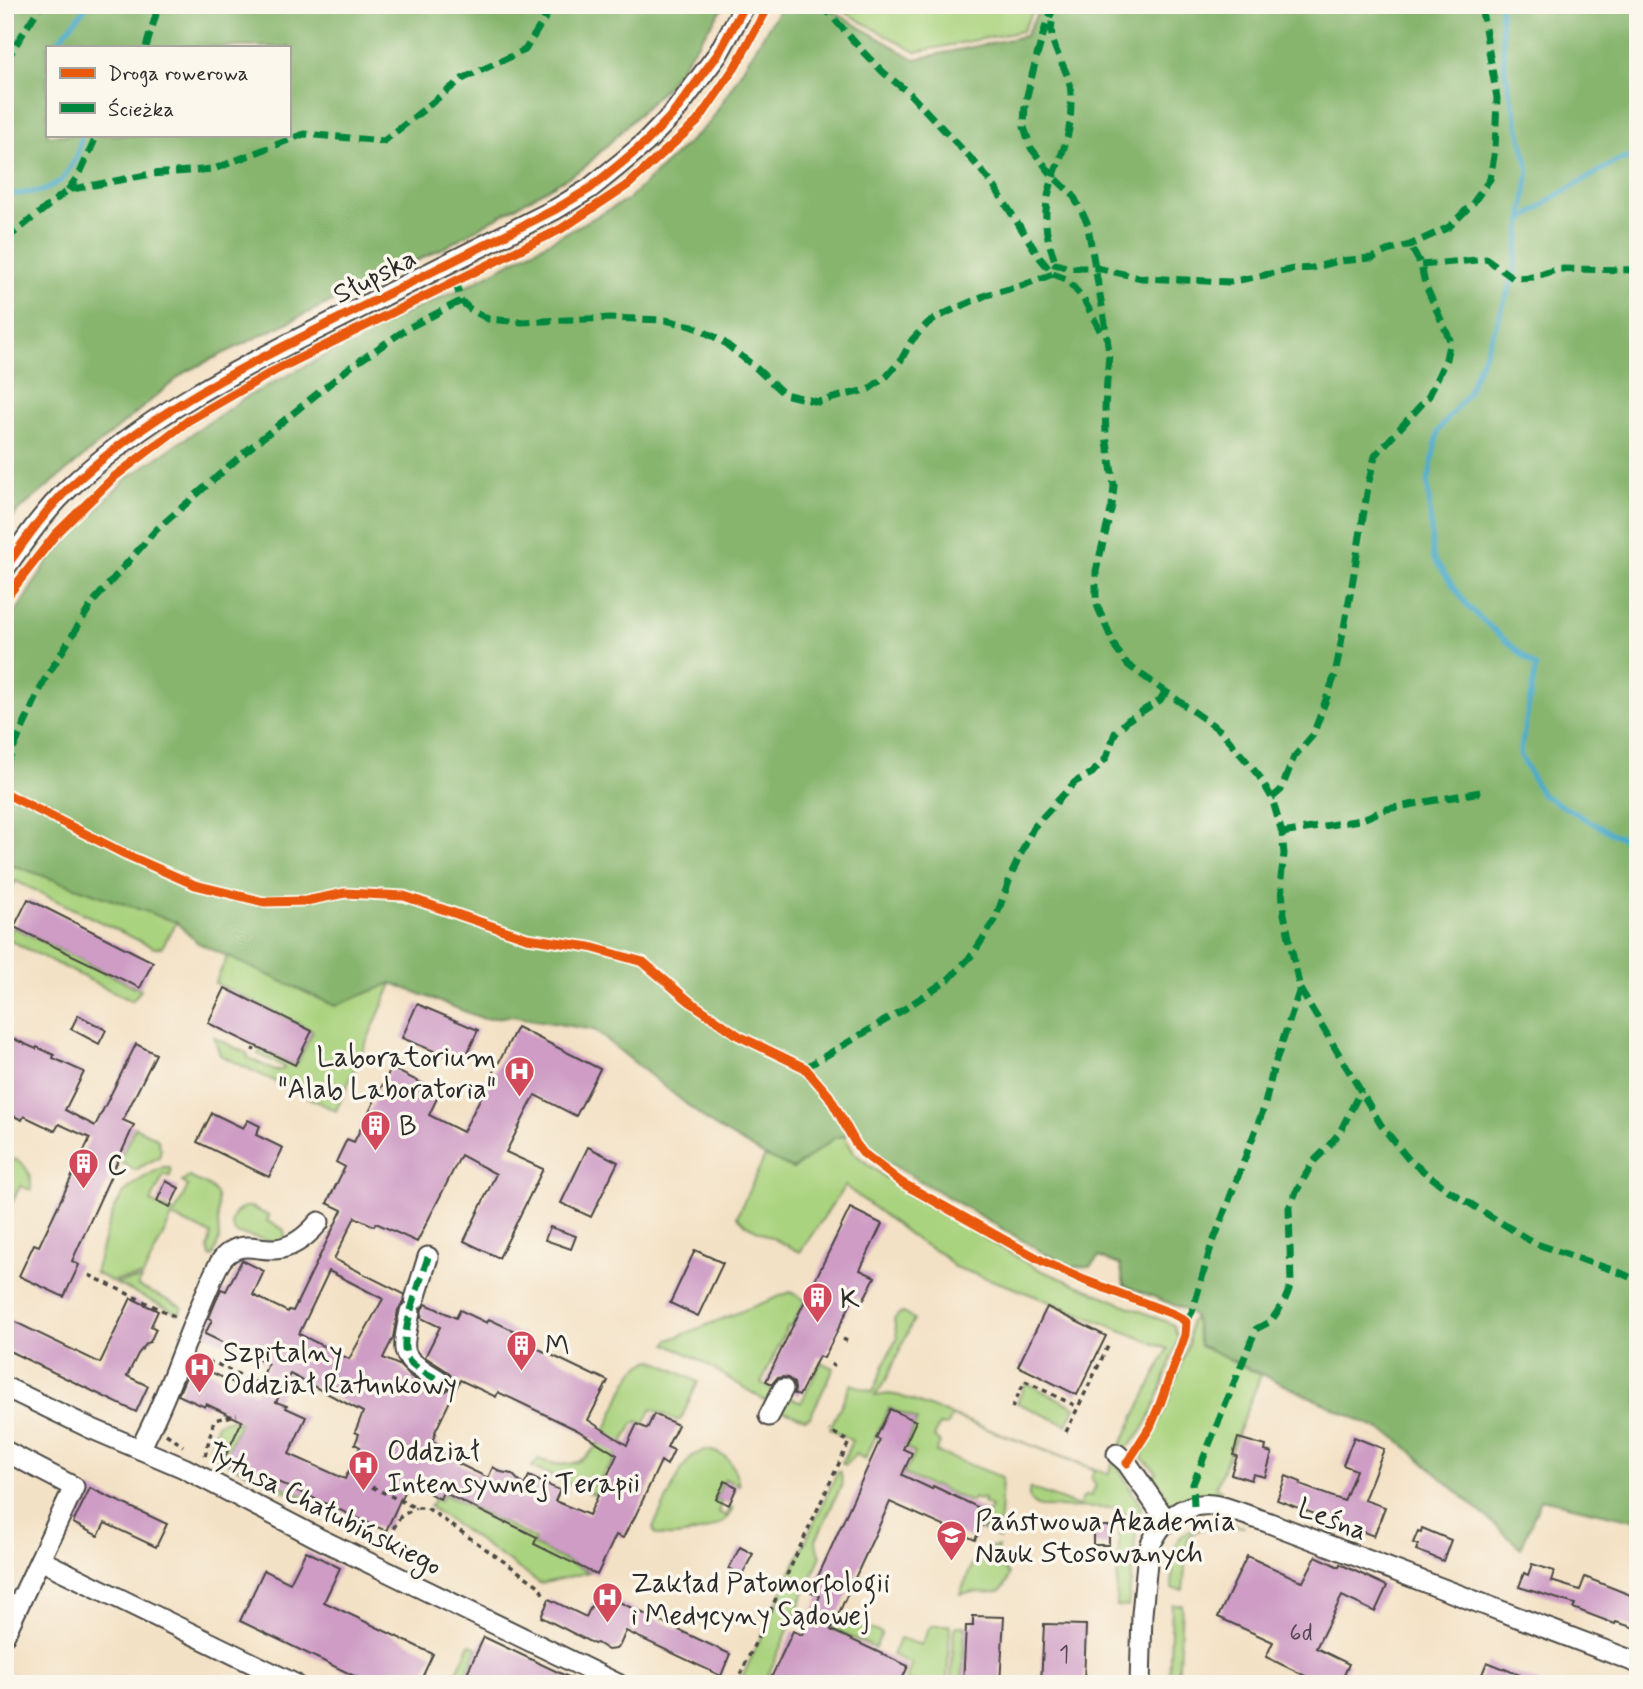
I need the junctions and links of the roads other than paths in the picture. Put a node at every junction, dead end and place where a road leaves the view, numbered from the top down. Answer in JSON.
{"nodes":[{"id":1,"x":745,"y":5,"type":"edge"},
{"id":2,"x":5,"y":568,"type":"edge"},
{"id":3,"x":319,"y":1222,"type":"dead end"},
{"id":4,"x":428,"y":1257,"type":"dead end"},
{"id":5,"x":440,"y":1381,"type":"dead end"},
{"id":6,"x":5,"y":1387,"type":"edge"},
{"id":7,"x":783,"y":1389,"type":"dead end"},
{"id":8,"x":769,"y":1416,"type":"dead end"},
{"id":9,"x":140,"y":1449,"type":"junction"},
{"id":10,"x":5,"y":1451,"type":"edge"},
{"id":11,"x":1117,"y":1454,"type":"dead end"},
{"id":12,"x":1166,"y":1520,"type":"junction"},
{"id":13,"x":40,"y":1560,"type":"junction"},
{"id":14,"x":5,"y":1634,"type":"edge"},
{"id":15,"x":1638,"y":1663,"type":"edge"},
{"id":16,"x":295,"y":1684,"type":"edge"},
{"id":17,"x":618,"y":1684,"type":"edge"},
{"id":18,"x":1140,"y":1684,"type":"edge"}],
"edges":[{"from":1,"to":2,"type":"street","name":"Słupska"},
{"from":3,"to":9,"type":"street"},
{"from":4,"to":5,"type":"street"},
{"from":6,"to":9,"type":"street","name":"Tytusa Chałubińskiego"},
{"from":7,"to":8,"type":"street"},
{"from":9,"to":17,"type":"street","name":"Tytusa Chałubińskiego"},
{"from":10,"to":13,"type":"street"},
{"from":11,"to":12,"type":"street"},
{"from":12,"to":15,"type":"street","name":"Leśna"},
{"from":12,"to":18,"type":"street"},
{"from":13,"to":14,"type":"street"},
{"from":13,"to":16,"type":"street"}]}
